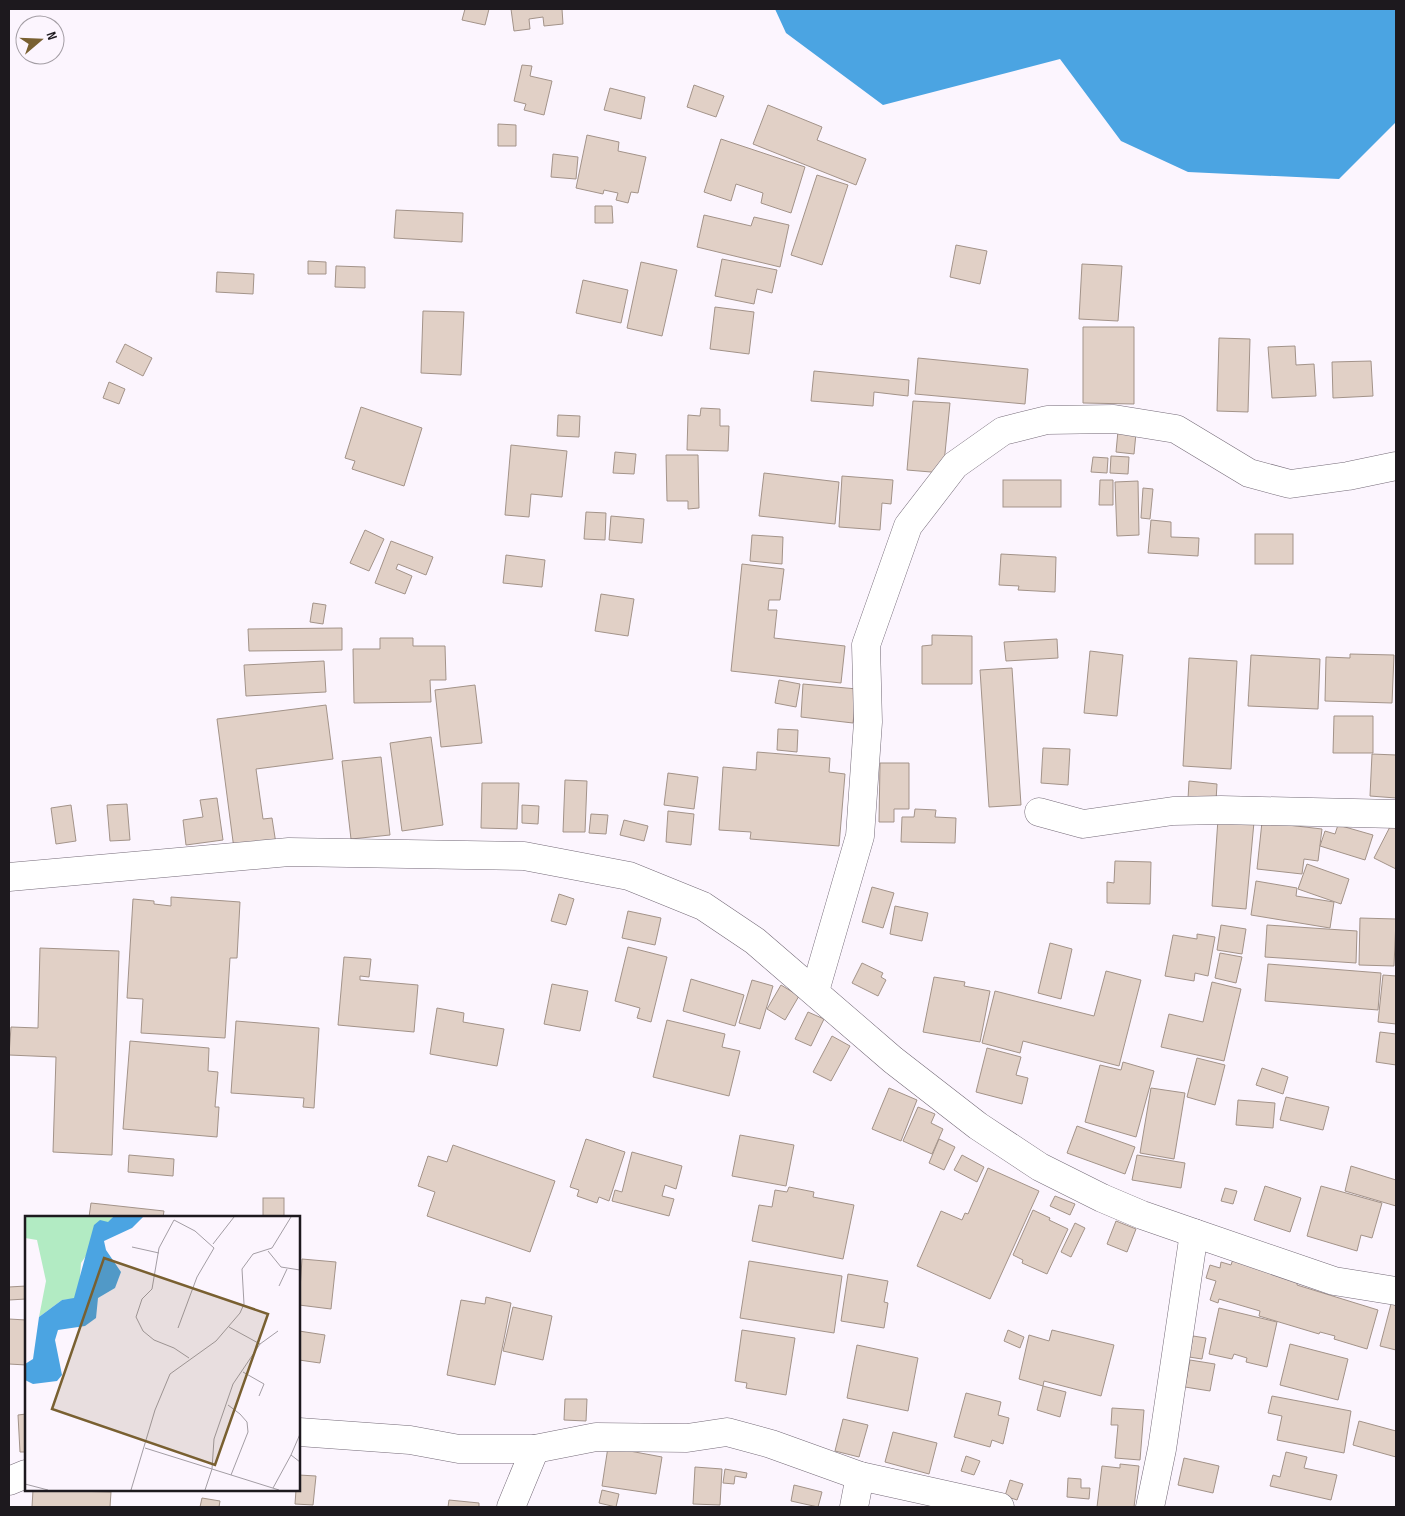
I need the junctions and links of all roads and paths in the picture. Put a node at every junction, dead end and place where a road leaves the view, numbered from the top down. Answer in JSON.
{"nodes":[{"id":1,"x":1396,"y":466,"type":"edge"},
{"id":2,"x":1039,"y":812,"type":"dead end"},
{"id":3,"x":1396,"y":814,"type":"edge"},
{"id":4,"x":9,"y":877,"type":"edge"},
{"id":5,"x":815,"y":991,"type":"junction"},
{"id":6,"x":1194,"y":1233,"type":"junction"},
{"id":7,"x":1396,"y":1291,"type":"edge"},
{"id":8,"x":300,"y":1432,"type":"edge"},
{"id":9,"x":535,"y":1449,"type":"junction"},
{"id":10,"x":25,"y":1474,"type":"edge"},
{"id":11,"x":860,"y":1476,"type":"junction"},
{"id":12,"x":9,"y":1481,"type":"edge"},
{"id":13,"x":511,"y":1507,"type":"edge"},
{"id":14,"x":854,"y":1507,"type":"edge"},
{"id":15,"x":1000,"y":1507,"type":"edge"},
{"id":16,"x":1150,"y":1507,"type":"edge"}],
"edges":[{"from":1,"to":5,"type":"street"},
{"from":2,"to":3,"type":"street"},
{"from":4,"to":5,"type":"street"},
{"from":5,"to":6,"type":"street"},
{"from":6,"to":7,"type":"street"},
{"from":6,"to":16,"type":"street"},
{"from":8,"to":9,"type":"street"},
{"from":9,"to":11,"type":"street"},
{"from":9,"to":13,"type":"street"},
{"from":10,"to":12,"type":"street"},
{"from":11,"to":14,"type":"street"},
{"from":11,"to":15,"type":"street"}]}
